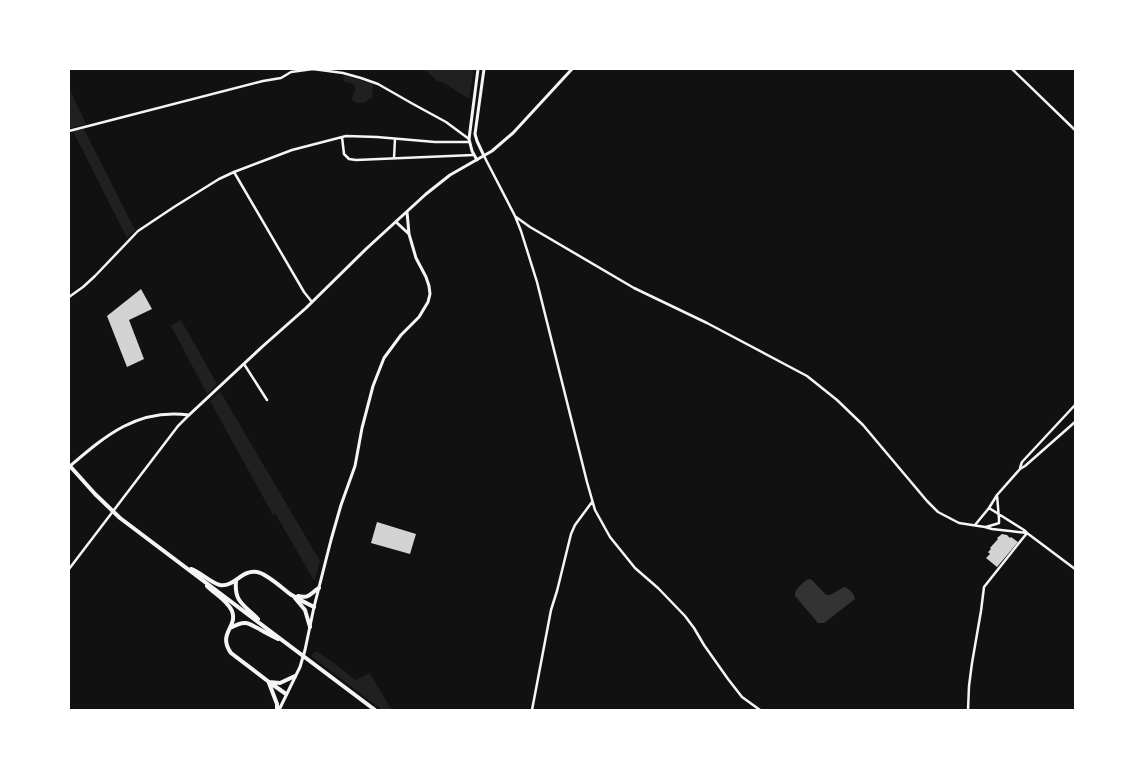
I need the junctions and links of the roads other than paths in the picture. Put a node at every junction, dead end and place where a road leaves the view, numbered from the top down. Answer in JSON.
{"nodes":[{"id":1,"x":478,"y":69,"type":"edge"},
{"id":2,"x":484,"y":69,"type":"edge"},
{"id":3,"x":572,"y":69,"type":"edge"},
{"id":4,"x":1012,"y":69,"type":"edge"},
{"id":5,"x":1075,"y":130,"type":"edge"},
{"id":6,"x":69,"y":131,"type":"edge"},
{"id":7,"x":342,"y":137,"type":"junction"},
{"id":8,"x":395,"y":139,"type":"junction"},
{"id":9,"x":469,"y":140,"type":"junction"},
{"id":10,"x":473,"y":155,"type":"junction"},
{"id":11,"x":484,"y":156,"type":"junction"},
{"id":12,"x":394,"y":158,"type":"junction"},
{"id":13,"x":477,"y":160,"type":"junction"},
{"id":14,"x":234,"y":172,"type":"junction"},
{"id":15,"x":407,"y":212,"type":"junction"},
{"id":16,"x":515,"y":216,"type":"junction"},
{"id":17,"x":396,"y":222,"type":"junction"},
{"id":18,"x":409,"y":234,"type":"junction"},
{"id":19,"x":69,"y":297,"type":"edge"},
{"id":20,"x":312,"y":302,"type":"junction"},
{"id":21,"x":244,"y":363,"type":"junction"},
{"id":22,"x":267,"y":400,"type":"dead end"},
{"id":23,"x":1075,"y":405,"type":"edge"},
{"id":24,"x":189,"y":415,"type":"junction"},
{"id":25,"x":1075,"y":422,"type":"edge"},
{"id":26,"x":69,"y":466,"type":"edge"},
{"id":27,"x":1020,"y":469,"type":"junction"},
{"id":28,"x":998,"y":495,"type":"junction"},
{"id":29,"x":592,"y":501,"type":"junction"},
{"id":30,"x":988,"y":508,"type":"junction"},
{"id":31,"x":999,"y":513,"type":"junction"},
{"id":32,"x":974,"y":526,"type":"junction"},
{"id":33,"x":985,"y":527,"type":"junction"},
{"id":34,"x":1027,"y":533,"type":"junction"},
{"id":35,"x":183,"y":565,"type":"junction"},
{"id":36,"x":69,"y":569,"type":"edge"},
{"id":37,"x":1075,"y":569,"type":"edge"},
{"id":38,"x":197,"y":576,"type":"junction"},
{"id":39,"x":236,"y":581,"type":"junction"},
{"id":40,"x":319,"y":588,"type":"junction"},
{"id":41,"x":292,"y":595,"type":"junction"},
{"id":42,"x":314,"y":607,"type":"junction"},
{"id":43,"x":310,"y":627,"type":"junction"},
{"id":44,"x":230,"y":628,"type":"junction"},
{"id":45,"x":267,"y":628,"type":"junction"},
{"id":46,"x":286,"y":643,"type":"junction"},
{"id":47,"x":295,"y":676,"type":"junction"},
{"id":48,"x":269,"y":682,"type":"junction"},
{"id":49,"x":286,"y":694,"type":"junction"},
{"id":50,"x":278,"y":710,"type":"edge"},
{"id":51,"x":375,"y":710,"type":"edge"},
{"id":52,"x":532,"y":710,"type":"edge"},
{"id":53,"x":760,"y":710,"type":"edge"},
{"id":54,"x":968,"y":710,"type":"edge"}],
"edges":[{"from":1,"to":9,"type":"street"},
{"from":2,"to":11,"type":"street"},
{"from":3,"to":11,"type":"street"},
{"from":4,"to":5,"type":"street"},
{"from":6,"to":9,"type":"street"},
{"from":7,"to":8,"type":"street"},
{"from":7,"to":12,"type":"street"},
{"from":7,"to":14,"type":"street"},
{"from":8,"to":9,"type":"street"},
{"from":8,"to":12,"type":"street"},
{"from":9,"to":10,"type":"street"},
{"from":10,"to":12,"type":"street"},
{"from":10,"to":13,"type":"street"},
{"from":11,"to":13,"type":"street"},
{"from":11,"to":16,"type":"street"},
{"from":13,"to":15,"type":"street"},
{"from":14,"to":19,"type":"street"},
{"from":14,"to":20,"type":"street"},
{"from":15,"to":17,"type":"street"},
{"from":15,"to":18,"type":"street"},
{"from":16,"to":29,"type":"street"},
{"from":16,"to":32,"type":"street"},
{"from":17,"to":18,"type":"street"},
{"from":17,"to":20,"type":"street"},
{"from":18,"to":40,"type":"street"},
{"from":20,"to":21,"type":"street"},
{"from":21,"to":22,"type":"street"},
{"from":21,"to":24,"type":"street"},
{"from":23,"to":27,"type":"street"},
{"from":24,"to":26,"type":"street"},
{"from":24,"to":36,"type":"street"},
{"from":25,"to":27,"type":"street"},
{"from":26,"to":35,"type":"highway"},
{"from":27,"to":28,"type":"street"},
{"from":28,"to":30,"type":"street"},
{"from":28,"to":31,"type":"street"},
{"from":29,"to":52,"type":"street"},
{"from":29,"to":53,"type":"street"},
{"from":30,"to":31,"type":"street"},
{"from":30,"to":32,"type":"street"},
{"from":31,"to":33,"type":"street"},
{"from":31,"to":34,"type":"street"},
{"from":32,"to":33,"type":"street"},
{"from":33,"to":34,"type":"street"},
{"from":34,"to":37,"type":"street"},
{"from":34,"to":54,"type":"street"},
{"from":35,"to":38,"type":"highway"},
{"from":35,"to":39,"type":"highway"},
{"from":38,"to":44,"type":"highway"},
{"from":38,"to":45,"type":"highway"},
{"from":39,"to":41,"type":"highway"},
{"from":39,"to":45,"type":"highway"},
{"from":40,"to":41,"type":"highway"},
{"from":40,"to":42,"type":"street"},
{"from":41,"to":42,"type":"highway"},
{"from":41,"to":43,"type":"highway"},
{"from":42,"to":43,"type":"street"},
{"from":43,"to":47,"type":"street"},
{"from":44,"to":46,"type":"highway"},
{"from":44,"to":48,"type":"highway"},
{"from":45,"to":46,"type":"highway"},
{"from":46,"to":51,"type":"highway"},
{"from":47,"to":48,"type":"highway"},
{"from":47,"to":49,"type":"street"},
{"from":48,"to":49,"type":"highway"},
{"from":48,"to":50,"type":"highway"},
{"from":49,"to":50,"type":"street"}]}
